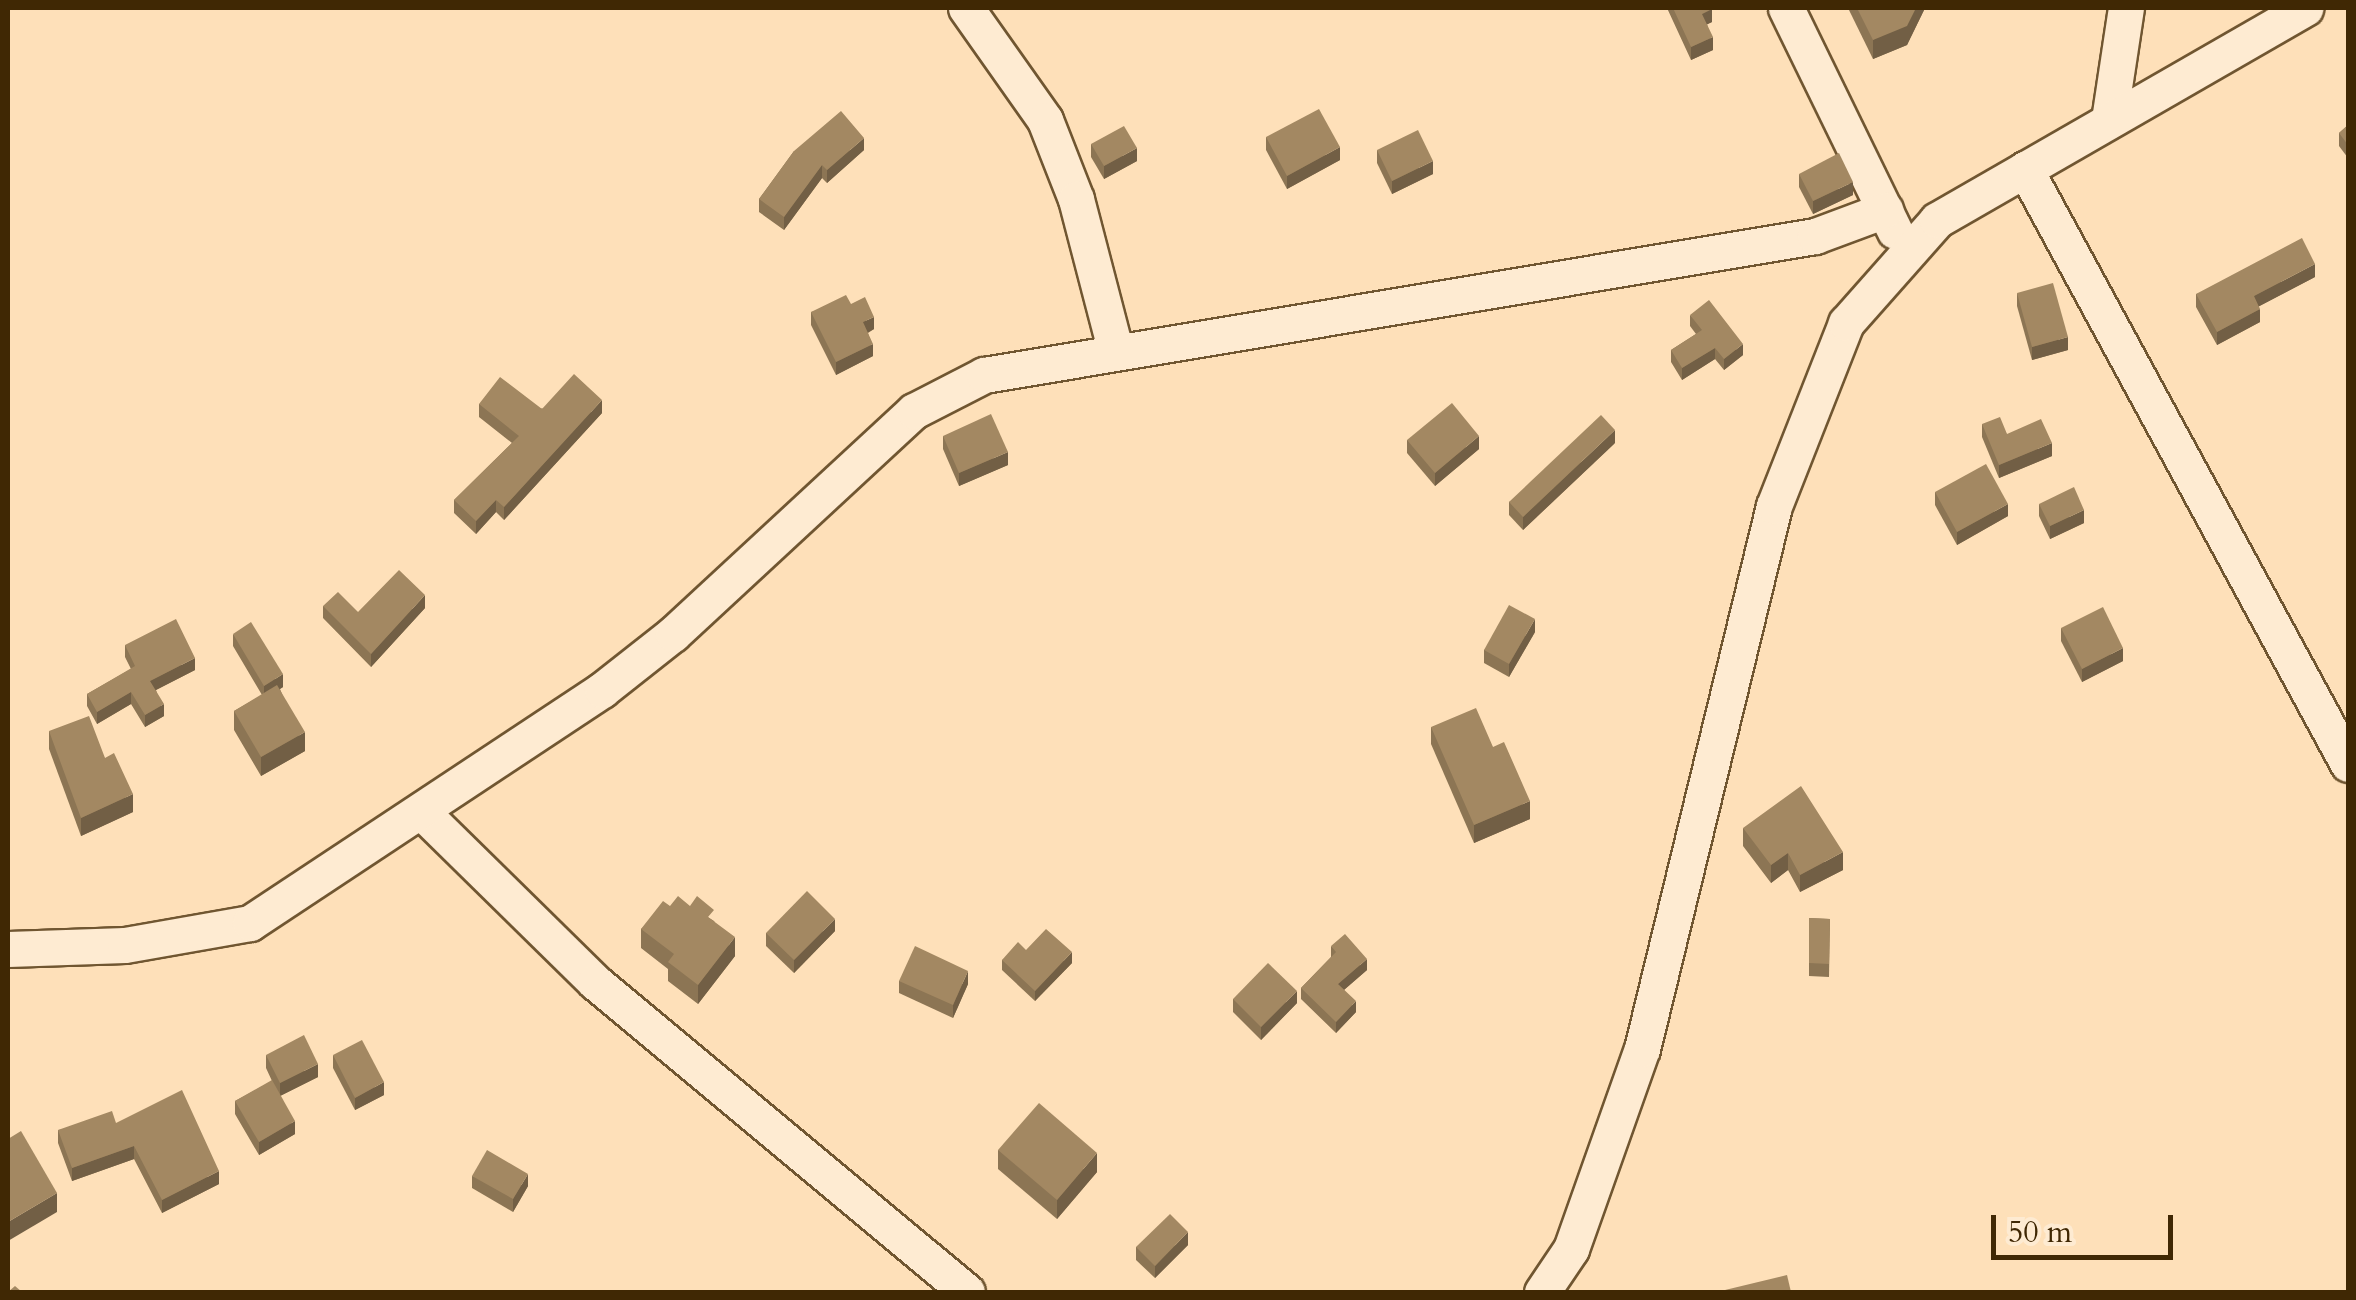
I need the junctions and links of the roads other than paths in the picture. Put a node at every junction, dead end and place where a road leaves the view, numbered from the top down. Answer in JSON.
{"nodes":[{"id":1,"x":966,"y":8,"type":"edge"},
{"id":2,"x":1786,"y":8,"type":"edge"},
{"id":3,"x":2126,"y":8,"type":"edge"},
{"id":4,"x":2305,"y":8,"type":"edge"},
{"id":5,"x":2109,"y":120,"type":"junction"},
{"id":6,"x":2025,"y":169,"type":"junction"},
{"id":7,"x":1885,"y":210,"type":"junction"},
{"id":8,"x":1907,"y":254,"type":"junction"},
{"id":9,"x":1115,"y":349,"type":"junction"},
{"id":10,"x":2348,"y":764,"type":"edge"},
{"id":11,"x":421,"y":812,"type":"junction"},
{"id":12,"x":8,"y":949,"type":"edge"},
{"id":13,"x":967,"y":1292,"type":"edge"},
{"id":14,"x":1542,"y":1292,"type":"edge"}],
"edges":[{"from":1,"to":9,"type":"street"},
{"from":2,"to":7,"type":"street"},
{"from":3,"to":5,"type":"street"},
{"from":4,"to":5,"type":"street"},
{"from":5,"to":6,"type":"street"},
{"from":6,"to":8,"type":"street"},
{"from":6,"to":10,"type":"street"},
{"from":7,"to":8,"type":"street"},
{"from":7,"to":9,"type":"street"},
{"from":8,"to":14,"type":"street"},
{"from":9,"to":11,"type":"street"},
{"from":11,"to":12,"type":"street"},
{"from":11,"to":13,"type":"street"}]}
